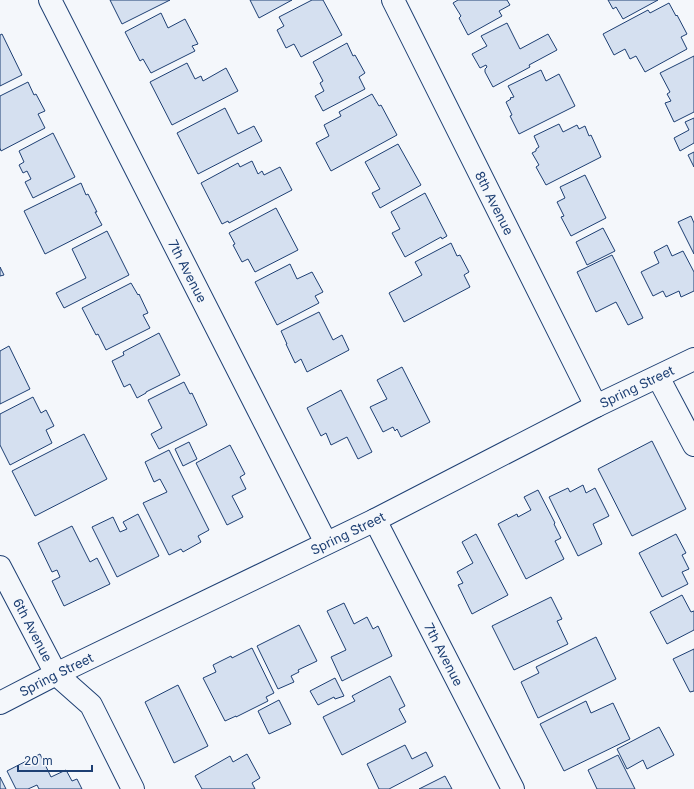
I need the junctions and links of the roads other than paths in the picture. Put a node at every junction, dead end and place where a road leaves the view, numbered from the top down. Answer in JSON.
{"nodes":[{"id":1,"x":50,"y":0,"type":"edge"},
{"id":2,"x":393,"y":0,"type":"edge"},
{"id":3,"x":694,"y":359,"type":"edge"},
{"id":4,"x":658,"y":377,"type":"junction"},
{"id":5,"x":596,"y":406,"type":"junction"},
{"id":6,"x":694,"y":445,"type":"edge"},
{"id":7,"x":375,"y":520,"type":"junction"},
{"id":8,"x":326,"y":543,"type":"junction"},
{"id":9,"x":0,"y":567,"type":"edge"},
{"id":10,"x":56,"y":674,"type":"junction"},
{"id":11,"x":0,"y":703,"type":"edge"},
{"id":12,"x":133,"y":789,"type":"edge"},
{"id":13,"x":513,"y":789,"type":"edge"}],
"edges":[{"from":1,"to":8,"type":"street","name":"7th Avenue"},
{"from":2,"to":5,"type":"street","name":"8th Avenue"},
{"from":3,"to":4,"type":"street","name":"Spring Street"},
{"from":4,"to":5,"type":"street","name":"Spring Street"},
{"from":4,"to":6,"type":"street"},
{"from":5,"to":7,"type":"street","name":"Spring Street"},
{"from":7,"to":8,"type":"street","name":"Spring Street"},
{"from":7,"to":13,"type":"street","name":"7th Avenue"},
{"from":8,"to":10,"type":"street","name":"Spring Street"},
{"from":9,"to":10,"type":"street","name":"6th Avenue"},
{"from":10,"to":11,"type":"street","name":"Spring Street"},
{"from":10,"to":12,"type":"street","name":"6th Avenue"}]}
